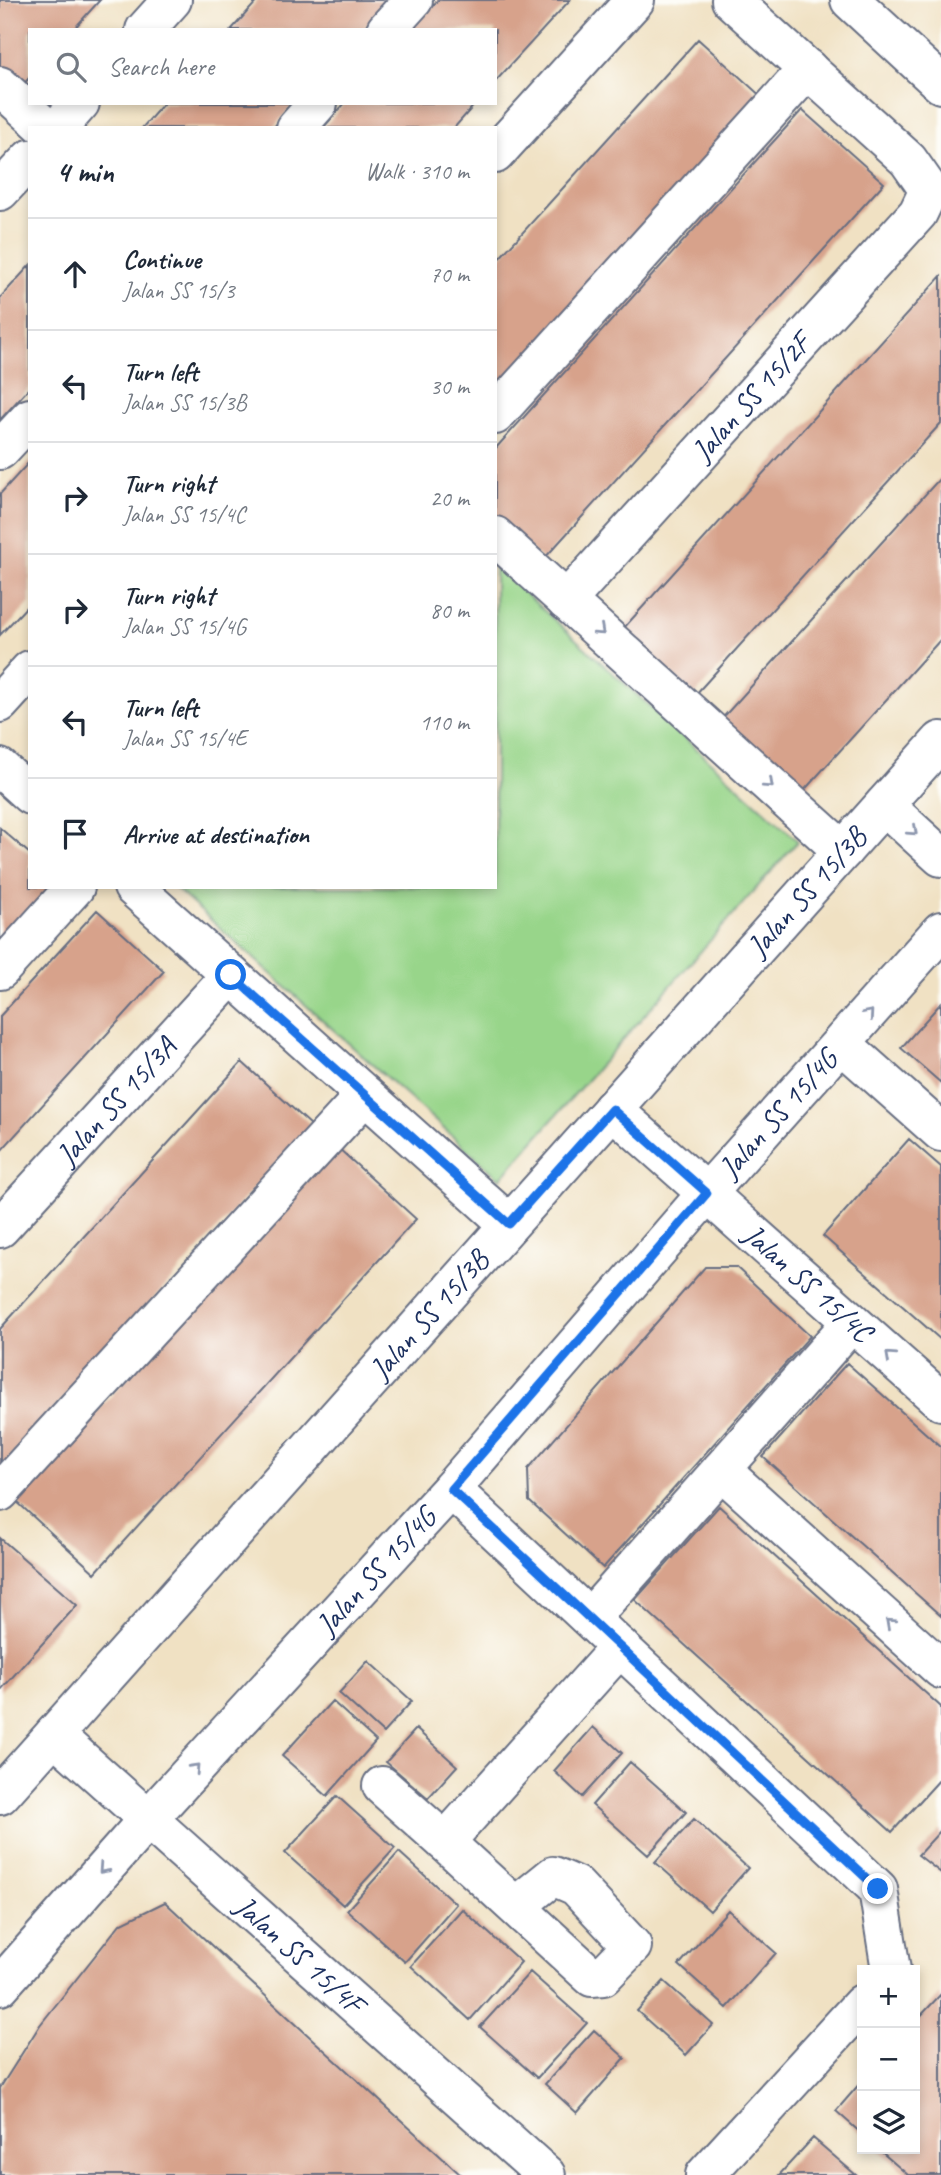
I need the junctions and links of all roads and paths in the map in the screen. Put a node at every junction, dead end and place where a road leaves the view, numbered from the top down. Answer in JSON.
{"nodes":[{"id":1,"x":172,"y":0,"type":"edge"},
{"id":2,"x":413,"y":0,"type":"edge"},
{"id":3,"x":635,"y":0,"type":"edge"},
{"id":4,"x":731,"y":0,"type":"edge"},
{"id":5,"x":862,"y":4,"type":"edge"},
{"id":6,"x":147,"y":28,"type":"edge"},
{"id":7,"x":388,"y":28,"type":"edge"},
{"id":8,"x":808,"y":69,"type":"junction"},
{"id":9,"x":941,"y":83,"type":"edge"},
{"id":10,"x":0,"y":86,"type":"edge"},
{"id":11,"x":77,"y":105,"type":"edge"},
{"id":12,"x":316,"y":105,"type":"edge"},
{"id":13,"x":45,"y":126,"type":"edge"},
{"id":14,"x":60,"y":126,"type":"edge"},
{"id":15,"x":298,"y":126,"type":"edge"},
{"id":16,"x":497,"y":152,"type":"edge"},
{"id":17,"x":28,"y":161,"type":"edge"},
{"id":18,"x":0,"y":191,"type":"edge"},
{"id":19,"x":497,"y":413,"type":"edge"},
{"id":20,"x":28,"y":420,"type":"edge"},
{"id":21,"x":0,"y":450,"type":"edge"},
{"id":22,"x":497,"y":538,"type":"edge"},
{"id":23,"x":566,"y":601,"type":"junction"},
{"id":24,"x":28,"y":672,"type":"edge"},
{"id":25,"x":0,"y":703,"type":"edge"},
{"id":26,"x":941,"y":741,"type":"edge"},
{"id":27,"x":0,"y":768,"type":"edge"},
{"id":28,"x":28,"y":793,"type":"edge"},
{"id":29,"x":884,"y":805,"type":"junction"},
{"id":30,"x":843,"y":851,"type":"junction"},
{"id":31,"x":941,"y":857,"type":"edge"},
{"id":32,"x":73,"y":889,"type":"edge"},
{"id":33,"x":135,"y":889,"type":"edge"},
{"id":34,"x":941,"y":931,"type":"edge"},
{"id":35,"x":0,"y":970,"type":"edge"},
{"id":36,"x":231,"y":975,"type":"junction"},
{"id":37,"x":842,"y":1044,"type":"junction"},
{"id":38,"x":365,"y":1095,"type":"junction"},
{"id":39,"x":612,"y":1109,"type":"junction"},
{"id":40,"x":941,"y":1132,"type":"edge"},
{"id":41,"x":707,"y":1193,"type":"junction"},
{"id":42,"x":509,"y":1224,"type":"junction"},
{"id":43,"x":0,"y":1228,"type":"edge"},
{"id":44,"x":852,"y":1322,"type":"junction"},
{"id":45,"x":941,"y":1401,"type":"edge"},
{"id":46,"x":721,"y":1470,"type":"junction"},
{"id":47,"x":451,"y":1489,"type":"junction"},
{"id":48,"x":0,"y":1492,"type":"edge"},
{"id":49,"x":590,"y":1618,"type":"junction"},
{"id":50,"x":620,"y":1647,"type":"junction"},
{"id":51,"x":941,"y":1668,"type":"edge"},
{"id":52,"x":54,"y":1734,"type":"junction"},
{"id":53,"x":382,"y":1786,"type":"dead end"},
{"id":54,"x":0,"y":1795,"type":"edge"},
{"id":55,"x":149,"y":1818,"type":"junction"},
{"id":56,"x":445,"y":1842,"type":"junction"},
{"id":57,"x":516,"y":1906,"type":"dead end"},
{"id":58,"x":890,"y":1965,"type":"edge"},
{"id":59,"x":0,"y":1986,"type":"edge"},
{"id":60,"x":857,"y":2009,"type":"edge"},
{"id":61,"x":546,"y":2175,"type":"edge"},
{"id":62,"x":705,"y":2175,"type":"edge"}],
"edges":[{"from":1,"to":6,"type":"street"},
{"from":2,"to":7,"type":"street"},
{"from":3,"to":16,"type":"street"},
{"from":4,"to":8,"type":"street"},
{"from":5,"to":9,"type":"street"},
{"from":8,"to":19,"type":"street"},
{"from":8,"to":23,"type":"street","name":"Jalan SS 15/2F"},
{"from":10,"to":13,"type":"street"},
{"from":11,"to":14,"type":"street"},
{"from":12,"to":15,"type":"street"},
{"from":17,"to":18,"type":"street"},
{"from":20,"to":21,"type":"street"},
{"from":22,"to":23,"type":"street"},
{"from":23,"to":30,"type":"street","one_way":true},
{"from":24,"to":25,"type":"street"},
{"from":26,"to":29,"type":"street","name":"Jalan SS 15/3B"},
{"from":27,"to":28,"type":"street"},
{"from":29,"to":30,"type":"street","name":"Jalan SS 15/3B"},
{"from":29,"to":31,"type":"street","one_way":true},
{"from":30,"to":39,"type":"street","name":"Jalan SS 15/3B"},
{"from":32,"to":35,"type":"street"},
{"from":33,"to":36,"type":"street"},
{"from":37,"to":34,"type":"street","name":"Jalan SS 15/4G","one_way":true},
{"from":36,"to":38,"type":"street"},
{"from":36,"to":43,"type":"street","name":"Jalan SS 15/3A"},
{"from":37,"to":40,"type":"street"},
{"from":37,"to":41,"type":"street","name":"Jalan SS 15/4G"},
{"from":38,"to":42,"type":"street"},
{"from":38,"to":48,"type":"street"},
{"from":39,"to":41,"type":"street","name":"Jalan SS 15/4C"},
{"from":39,"to":42,"type":"street","name":"Jalan SS 15/3B"},
{"from":41,"to":44,"type":"street","name":"Jalan SS 15/4C"},
{"from":41,"to":47,"type":"street","name":"Jalan SS 15/4G"},
{"from":42,"to":52,"type":"street","name":"Jalan SS 15/3B"},
{"from":45,"to":44,"type":"street","name":"Jalan SS 15/4C","one_way":true},
{"from":44,"to":46,"type":"street"},
{"from":46,"to":49,"type":"street"},
{"from":51,"to":46,"type":"street","one_way":true},
{"from":47,"to":49,"type":"street"},
{"from":55,"to":47,"type":"street","name":"Jalan SS 15/4G","one_way":true},
{"from":49,"to":50,"type":"street"},
{"from":50,"to":56,"type":"street"},
{"from":50,"to":58,"type":"street"},
{"from":52,"to":54,"type":"street","name":"Jalan SS 15/3B"},
{"from":52,"to":55,"type":"street","name":"Jalan SS 15/4F"},
{"from":53,"to":56,"type":"street"},
{"from":55,"to":59,"type":"street","name":"Jalan SS 15/4G","one_way":true},
{"from":55,"to":61,"type":"street","name":"Jalan SS 15/4F"},
{"from":56,"to":57,"type":"street"},
{"from":60,"to":62,"type":"street"}]}
